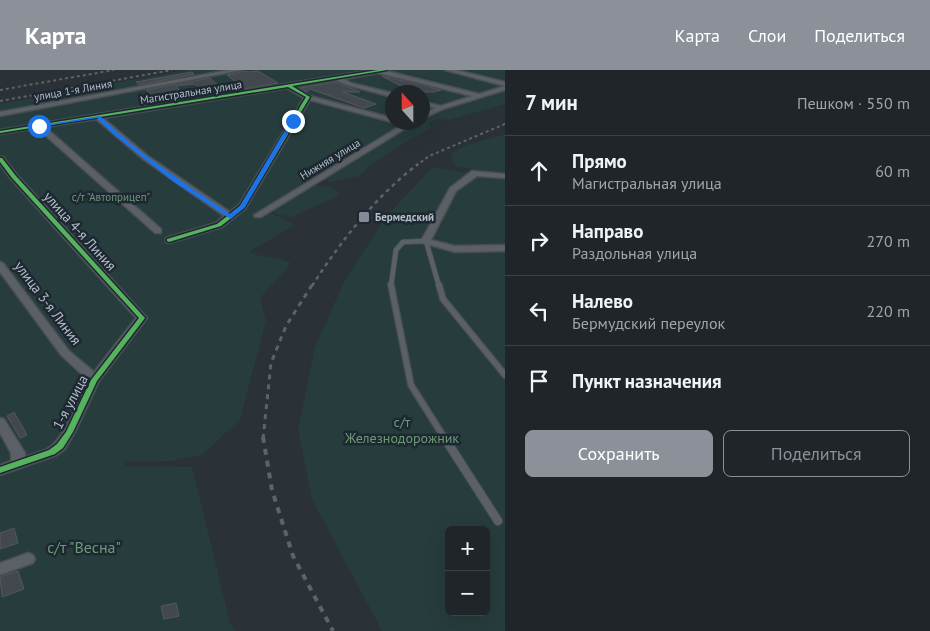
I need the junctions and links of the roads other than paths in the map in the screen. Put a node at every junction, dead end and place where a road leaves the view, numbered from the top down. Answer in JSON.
{"nodes":[{"id":1,"x":239,"y":70,"type":"edge"},
{"id":2,"x":382,"y":70,"type":"edge"},
{"id":3,"x":448,"y":70,"type":"edge"},
{"id":4,"x":338,"y":78,"type":"junction"},
{"id":5,"x":289,"y":86,"type":"junction"},
{"id":6,"x":505,"y":86,"type":"edge"},
{"id":7,"x":385,"y":93,"type":"edge"},
{"id":8,"x":308,"y":96,"type":"junction"},
{"id":9,"x":479,"y":96,"type":"junction"},
{"id":10,"x":430,"y":105,"type":"edge"},
{"id":11,"x":441,"y":108,"type":"junction"},
{"id":12,"x":0,"y":114,"type":"edge"},
{"id":13,"x":430,"y":114,"type":"edge"},
{"id":14,"x":98,"y":117,"type":"junction"},
{"id":15,"x":385,"y":118,"type":"edge"},
{"id":16,"x":39,"y":126,"type":"junction"},
{"id":17,"x":396,"y":130,"type":"edge"},
{"id":18,"x":0,"y":132,"type":"edge"},
{"id":19,"x":0,"y":159,"type":"edge"},
{"id":20,"x":505,"y":176,"type":"edge"},
{"id":21,"x":258,"y":215,"type":"dead end"},
{"id":22,"x":231,"y":217,"type":"junction"},
{"id":23,"x":158,"y":231,"type":"dead end"},
{"id":24,"x":169,"y":240,"type":"dead end"},
{"id":25,"x":426,"y":241,"type":"junction"},
{"id":26,"x":505,"y":248,"type":"edge"},
{"id":27,"x":0,"y":265,"type":"edge"},
{"id":28,"x":142,"y":318,"type":"joint"},
{"id":29,"x":505,"y":375,"type":"edge"},
{"id":30,"x":94,"y":380,"type":"junction"},
{"id":31,"x":0,"y":422,"type":"edge"},
{"id":32,"x":18,"y":464,"type":"junction"},
{"id":33,"x":0,"y":470,"type":"edge"},
{"id":34,"x":498,"y":521,"type":"dead end"},
{"id":35,"x":28,"y":559,"type":"dead end"},
{"id":36,"x":0,"y":569,"type":"edge"}],
"edges":[{"from":1,"to":12,"type":"street","name":"улица 1-я Линия"},
{"from":2,"to":4,"type":"street","name":"Магистральная улица"},
{"from":2,"to":9,"type":"street"},
{"from":3,"to":6,"type":"street"},
{"from":4,"to":5,"type":"street","name":"Магистральная улица"},
{"from":4,"to":7,"type":"street"},
{"from":5,"to":8,"type":"street"},
{"from":5,"to":14,"type":"street","name":"Магистральная улица"},
{"from":6,"to":9,"type":"street"},
{"from":8,"to":15,"type":"street"},
{"from":8,"to":22,"type":"street"},
{"from":9,"to":11,"type":"street"},
{"from":10,"to":11,"type":"street"},
{"from":11,"to":13,"type":"street"},
{"from":14,"to":16,"type":"street","name":"Магистральная улица"},
{"from":14,"to":22,"type":"street"},
{"from":16,"to":18,"type":"street","name":"Магистральная улица"},
{"from":16,"to":23,"type":"street"},
{"from":17,"to":21,"type":"street","name":"Нижняя улица"},
{"from":19,"to":28,"type":"street","name":"улица 4-я Линия"},
{"from":20,"to":25,"type":"street"},
{"from":22,"to":24,"type":"street"},
{"from":25,"to":26,"type":"street"},
{"from":25,"to":29,"type":"lane"},
{"from":25,"to":34,"type":"lane"},
{"from":27,"to":30,"type":"street","name":"улица 3-я Линия"},
{"from":28,"to":30,"type":"street","name":"1-я улица"},
{"from":30,"to":32,"type":"street","name":"1-я улица"},
{"from":31,"to":32,"type":"street"},
{"from":32,"to":33,"type":"street","name":"1-я улица"},
{"from":35,"to":36,"type":"street"}]}
